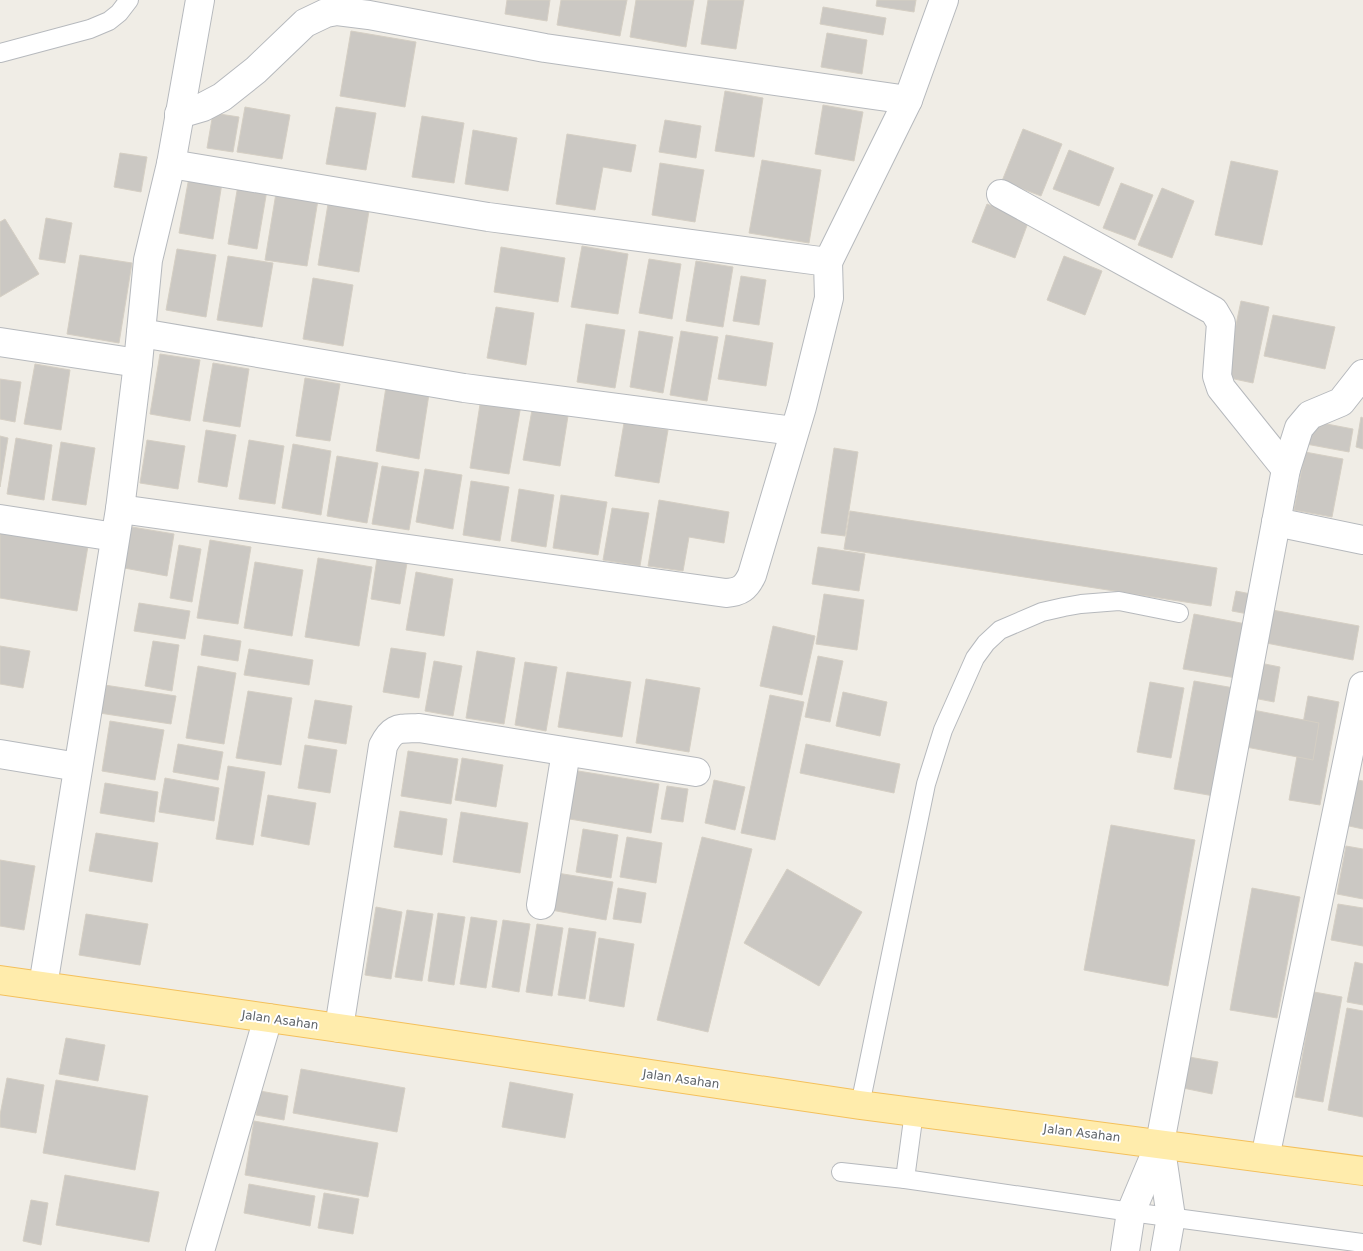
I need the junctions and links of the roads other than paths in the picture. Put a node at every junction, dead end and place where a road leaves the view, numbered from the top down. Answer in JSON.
{"nodes":[{"id":1,"x":129,"y":0,"type":"edge"},
{"id":2,"x":200,"y":0,"type":"edge"},
{"id":3,"x":944,"y":0,"type":"edge"},
{"id":4,"x":0,"y":53,"type":"edge"},
{"id":5,"x":908,"y":100,"type":"junction"},
{"id":6,"x":179,"y":114,"type":"junction"},
{"id":7,"x":171,"y":164,"type":"junction"},
{"id":8,"x":1001,"y":194,"type":"dead end"},
{"id":9,"x":828,"y":262,"type":"junction"},
{"id":10,"x":141,"y":333,"type":"junction"},
{"id":11,"x":0,"y":342,"type":"edge"},
{"id":12,"x":138,"y":364,"type":"junction"},
{"id":13,"x":1363,"y":374,"type":"edge"},
{"id":14,"x":794,"y":431,"type":"junction"},
{"id":15,"x":1286,"y":469,"type":"junction"},
{"id":16,"x":120,"y":509,"type":"junction"},
{"id":17,"x":0,"y":519,"type":"edge"},
{"id":18,"x":1276,"y":522,"type":"junction"},
{"id":19,"x":115,"y":537,"type":"junction"},
{"id":20,"x":1363,"y":540,"type":"edge"},
{"id":21,"x":1179,"y":612,"type":"dead end"},
{"id":22,"x":1363,"y":686,"type":"edge"},
{"id":23,"x":566,"y":752,"type":"junction"},
{"id":24,"x":0,"y":754,"type":"edge"},
{"id":25,"x":78,"y":767,"type":"junction"},
{"id":26,"x":696,"y":772,"type":"dead end"},
{"id":27,"x":541,"y":905,"type":"dead end"},
{"id":28,"x":0,"y":980,"type":"edge"},
{"id":29,"x":44,"y":986,"type":"junction"},
{"id":30,"x":268,"y":1018,"type":"junction"},
{"id":31,"x":340,"y":1028,"type":"junction"},
{"id":32,"x":860,"y":1105,"type":"junction"},
{"id":33,"x":914,"y":1112,"type":"junction"},
{"id":34,"x":1160,"y":1143,"type":"junction"},
{"id":35,"x":1265,"y":1158,"type":"junction"},
{"id":36,"x":1363,"y":1171,"type":"edge"},
{"id":37,"x":841,"y":1172,"type":"dead end"},
{"id":38,"x":905,"y":1179,"type":"junction"},
{"id":39,"x":1130,"y":1212,"type":"junction"},
{"id":40,"x":1171,"y":1218,"type":"junction"},
{"id":41,"x":1363,"y":1243,"type":"edge"},
{"id":42,"x":200,"y":1251,"type":"edge"},
{"id":43,"x":1125,"y":1251,"type":"edge"},
{"id":44,"x":1165,"y":1251,"type":"edge"}],
"edges":[{"from":1,"to":4,"type":"lane"},
{"from":2,"to":6,"type":"street"},
{"from":3,"to":5,"type":"street"},
{"from":5,"to":6,"type":"street"},
{"from":5,"to":9,"type":"street"},
{"from":6,"to":7,"type":"street"},
{"from":7,"to":9,"type":"street"},
{"from":7,"to":10,"type":"street"},
{"from":8,"to":15,"type":"street"},
{"from":9,"to":14,"type":"street"},
{"from":10,"to":12,"type":"street"},
{"from":10,"to":14,"type":"street"},
{"from":11,"to":12,"type":"street"},
{"from":12,"to":16,"type":"street"},
{"from":13,"to":15,"type":"street"},
{"from":14,"to":16,"type":"street"},
{"from":15,"to":18,"type":"street"},
{"from":16,"to":19,"type":"street"},
{"from":17,"to":19,"type":"street"},
{"from":18,"to":20,"type":"street"},
{"from":18,"to":34,"type":"street"},
{"from":19,"to":25,"type":"street"},
{"from":21,"to":32,"type":"lane"},
{"from":22,"to":35,"type":"street"},
{"from":23,"to":26,"type":"street"},
{"from":23,"to":27,"type":"street"},
{"from":23,"to":31,"type":"street"},
{"from":24,"to":25,"type":"street"},
{"from":25,"to":29,"type":"street"},
{"from":28,"to":29,"type":"main road","name":"Jalan Asahan"},
{"from":29,"to":30,"type":"main road","name":"Jalan Asahan"},
{"from":30,"to":31,"type":"main road","name":"Jalan Asahan"},
{"from":30,"to":42,"type":"street"},
{"from":31,"to":32,"type":"main road","name":"Jalan Asahan"},
{"from":32,"to":33,"type":"main road","name":"Jalan Asahan"},
{"from":33,"to":34,"type":"main road","name":"Jalan Asahan"},
{"from":33,"to":38,"type":"lane"},
{"from":34,"to":35,"type":"main road","name":"Jalan Asahan"},
{"from":34,"to":39,"type":"street"},
{"from":34,"to":40,"type":"street"},
{"from":35,"to":36,"type":"main road","name":"Jalan Asahan"},
{"from":37,"to":38,"type":"lane"},
{"from":38,"to":39,"type":"lane"},
{"from":39,"to":40,"type":"lane"},
{"from":39,"to":43,"type":"street"},
{"from":40,"to":41,"type":"lane"},
{"from":40,"to":44,"type":"street"}]}
